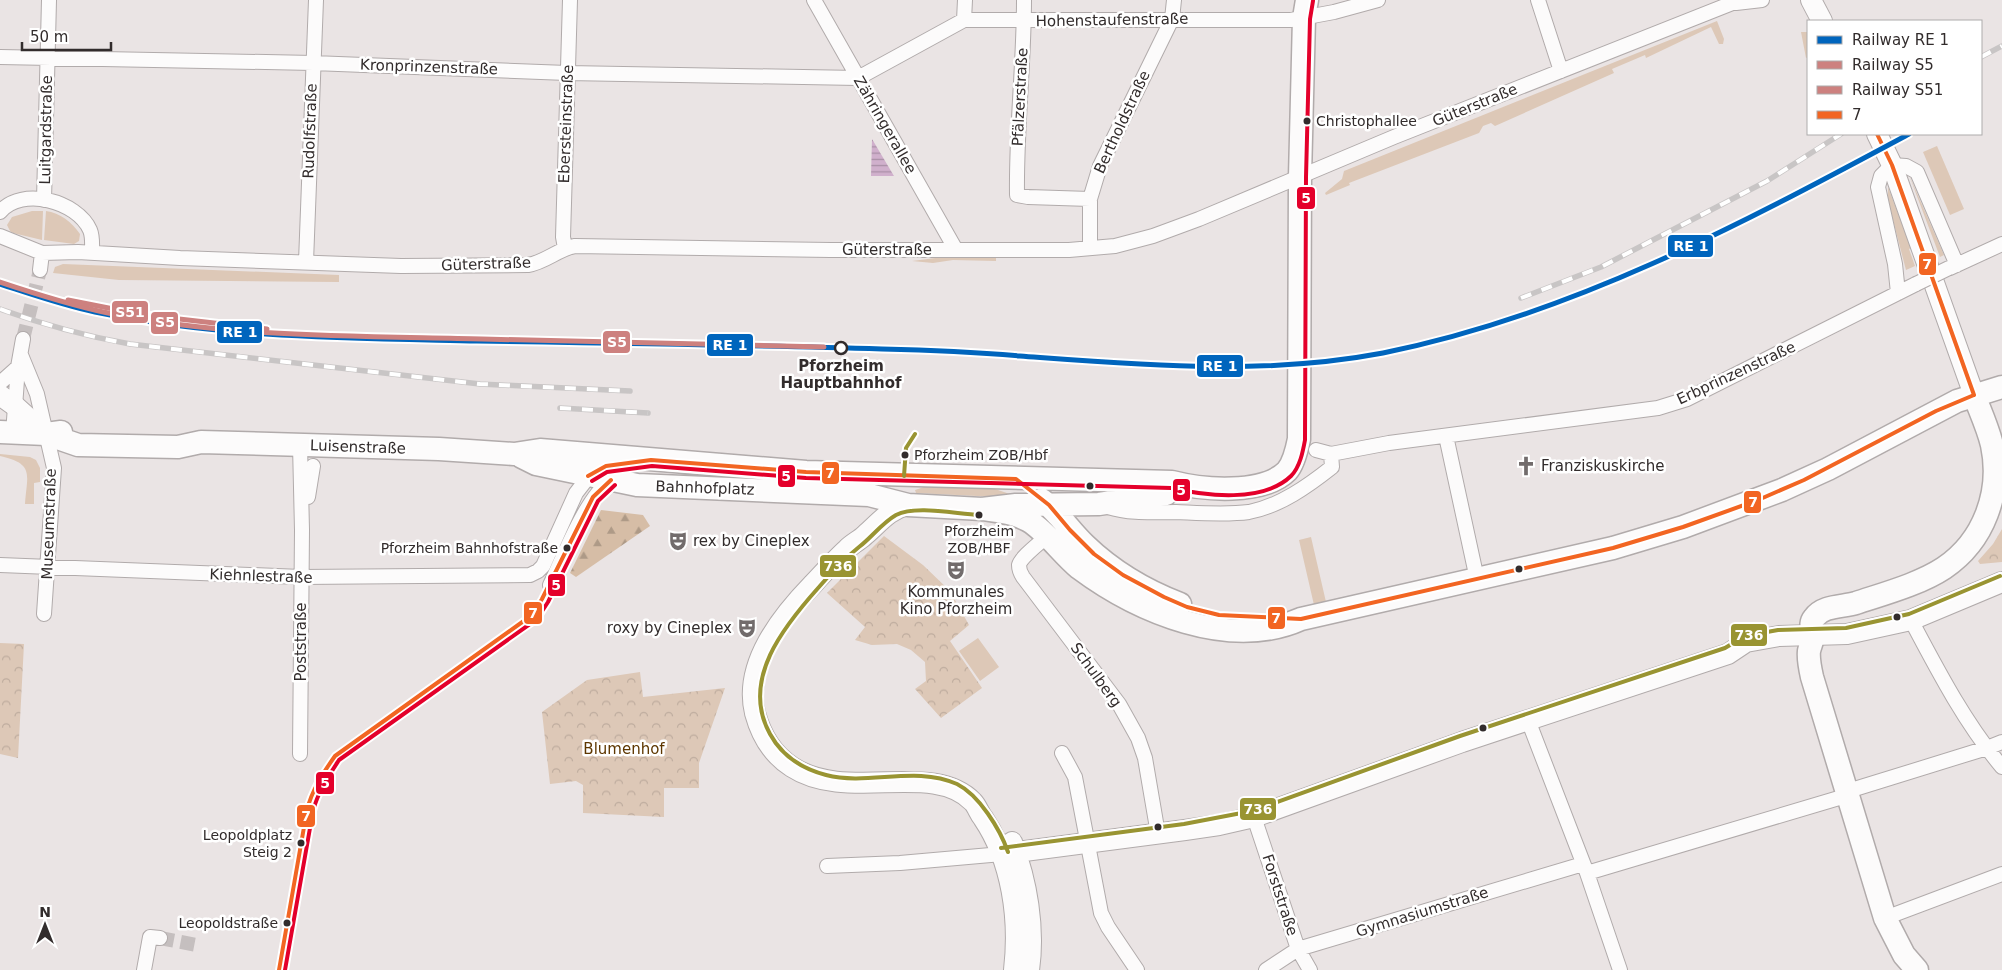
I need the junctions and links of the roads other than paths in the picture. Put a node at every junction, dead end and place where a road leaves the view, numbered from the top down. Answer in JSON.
{"nodes":[{"id":1,"x":48,"y":0,"type":"edge"},
{"id":2,"x":316,"y":0,"type":"edge"},
{"id":3,"x":570,"y":0,"type":"edge"},
{"id":4,"x":814,"y":0,"type":"edge"},
{"id":5,"x":965,"y":0,"type":"edge"},
{"id":6,"x":1024,"y":0,"type":"edge"},
{"id":7,"x":1174,"y":0,"type":"edge"},
{"id":8,"x":1378,"y":0,"type":"edge"},
{"id":9,"x":1538,"y":0,"type":"edge"},
{"id":10,"x":1762,"y":0,"type":"edge"},
{"id":11,"x":1798,"y":0,"type":"edge"},
{"id":12,"x":1809,"y":0,"type":"edge"},
{"id":13,"x":1738,"y":2,"type":"edge"},
{"id":14,"x":1305,"y":9,"type":"edge"},
{"id":15,"x":1172,"y":18,"type":"junction"},
{"id":16,"x":964,"y":20,"type":"junction"},
{"id":17,"x":1024,"y":20,"type":"junction"},
{"id":18,"x":1821,"y":20,"type":"edge"},
{"id":19,"x":0,"y":57,"type":"edge"},
{"id":20,"x":48,"y":59,"type":"junction"},
{"id":21,"x":313,"y":63,"type":"junction"},
{"id":22,"x":1561,"y":71,"type":"junction"},
{"id":23,"x":567,"y":73,"type":"junction"},
{"id":24,"x":858,"y":78,"type":"junction"},
{"id":25,"x":1877,"y":135,"type":"edge"},
{"id":26,"x":1892,"y":165,"type":"junction"},
{"id":27,"x":1300,"y":188,"type":"junction"},
{"id":28,"x":1090,"y":199,"type":"junction"},
{"id":29,"x":44,"y":200,"type":"junction"},
{"id":30,"x":0,"y":212,"type":"edge"},
{"id":31,"x":0,"y":236,"type":"edge"},
{"id":32,"x":2002,"y":244,"type":"edge"},
{"id":33,"x":566,"y":248,"type":"junction"},
{"id":34,"x":1090,"y":248,"type":"junction"},
{"id":35,"x":956,"y":250,"type":"junction"},
{"id":36,"x":42,"y":253,"type":"junction"},
{"id":37,"x":92,"y":253,"type":"junction"},
{"id":38,"x":306,"y":262,"type":"junction"},
{"id":39,"x":1953,"y":266,"type":"junction"},
{"id":40,"x":40,"y":270,"type":"tunnel mouth"},
{"id":41,"x":1898,"y":292,"type":"junction"},
{"id":42,"x":23,"y":339,"type":"tunnel mouth"},
{"id":43,"x":19,"y":361,"type":"junction"},
{"id":44,"x":0,"y":383,"type":"edge"},
{"id":45,"x":2002,"y":387,"type":"edge"},
{"id":46,"x":1974,"y":395,"type":"junction"},
{"id":47,"x":8,"y":401,"type":"edge"},
{"id":48,"x":7,"y":433,"type":"edge"},
{"id":49,"x":46,"y":434,"type":"junction"},
{"id":50,"x":256,"y":434,"type":"dead end"},
{"id":51,"x":1446,"y":436,"type":"junction"},
{"id":52,"x":201,"y":442,"type":"junction"},
{"id":53,"x":300,"y":445,"type":"junction"},
{"id":54,"x":1316,"y":450,"type":"dead end"},
{"id":55,"x":514,"y":454,"type":"junction"},
{"id":56,"x":1331,"y":454,"type":"junction"},
{"id":57,"x":651,"y":460,"type":"junction"},
{"id":58,"x":313,"y":466,"type":"dead end"},
{"id":59,"x":910,"y":476,"type":"junction"},
{"id":60,"x":1016,"y":479,"type":"junction"},
{"id":61,"x":1093,"y":481,"type":"junction"},
{"id":62,"x":590,"y":487,"type":"junction"},
{"id":63,"x":1193,"y":487,"type":"junction"},
{"id":64,"x":883,"y":499,"type":"junction"},
{"id":65,"x":1089,"y":504,"type":"junction"},
{"id":66,"x":908,"y":505,"type":"junction"},
{"id":67,"x":1049,"y":505,"type":"junction"},
{"id":68,"x":982,"y":509,"type":"junction"},
{"id":69,"x":302,"y":530,"type":"junction"},
{"id":70,"x":1046,"y":537,"type":"junction"},
{"id":71,"x":1077,"y":537,"type":"junction"},
{"id":72,"x":848,"y":547,"type":"junction"},
{"id":73,"x":0,"y":565,"type":"edge"},
{"id":74,"x":47,"y":568,"type":"junction"},
{"id":75,"x":301,"y":577,"type":"junction"},
{"id":76,"x":1477,"y":579,"type":"junction"},
{"id":77,"x":2002,"y":582,"type":"edge"},
{"id":78,"x":550,"y":585,"type":"dead end"},
{"id":79,"x":44,"y":614,"type":"dead end"},
{"id":80,"x":1301,"y":619,"type":"junction"},
{"id":81,"x":1911,"y":620,"type":"junction"},
{"id":82,"x":1811,"y":642,"type":"junction"},
{"id":83,"x":1528,"y":720,"type":"junction"},
{"id":84,"x":2002,"y":742,"type":"edge"},
{"id":85,"x":1987,"y":748,"type":"junction"},
{"id":86,"x":1062,"y":753,"type":"dead end"},
{"id":87,"x":300,"y":754,"type":"dead end"},
{"id":88,"x":2002,"y":767,"type":"edge"},
{"id":89,"x":1848,"y":793,"type":"junction"},
{"id":90,"x":1254,"y":817,"type":"junction"},
{"id":91,"x":1158,"y":834,"type":"junction"},
{"id":92,"x":1087,"y":844,"type":"junction"},
{"id":93,"x":1009,"y":853,"type":"junction"},
{"id":94,"x":827,"y":866,"type":"dead end"},
{"id":95,"x":1585,"y":869,"type":"junction"},
{"id":96,"x":2002,"y":874,"type":"edge"},
{"id":97,"x":1885,"y":918,"type":"junction"},
{"id":98,"x":155,"y":937,"type":"dead end"},
{"id":99,"x":1298,"y":949,"type":"junction"},
{"id":100,"x":144,"y":970,"type":"edge"},
{"id":101,"x":1014,"y":970,"type":"edge"},
{"id":102,"x":1029,"y":970,"type":"edge"},
{"id":103,"x":1137,"y":970,"type":"edge"},
{"id":104,"x":1266,"y":970,"type":"edge"},
{"id":105,"x":1310,"y":970,"type":"edge"},
{"id":106,"x":1620,"y":970,"type":"edge"},
{"id":107,"x":1917,"y":970,"type":"edge"}],
"edges":[{"from":1,"to":20,"type":"street","name":"Luitgardstraße"},
{"from":2,"to":21,"type":"street","name":"Rudolfstraße"},
{"from":3,"to":23,"type":"street","name":"Ebersteinstraße"},
{"from":4,"to":24,"type":"street","name":"Zähringerallee"},
{"from":5,"to":16,"type":"street"},
{"from":6,"to":17,"type":"street","name":"Pfälzerstraße"},
{"from":7,"to":15,"type":"street","name":"Bertholdstraße"},
{"from":8,"to":14,"type":"street","name":"Hohenstaufenstraße"},
{"from":9,"to":22,"type":"street"},
{"from":10,"to":13,"type":"street","name":"Güterstraße"},
{"from":11,"to":12,"type":"main road"},
{"from":12,"to":18,"type":"main road"},
{"from":13,"to":22,"type":"street","name":"Güterstraße"},
{"from":14,"to":15,"type":"street","name":"Hohenstaufenstraße"},
{"from":14,"to":27,"type":"main road"},
{"from":15,"to":17,"type":"street","name":"Hohenstaufenstraße"},
{"from":15,"to":28,"type":"street","name":"Bertholdstraße"},
{"from":16,"to":17,"type":"street","name":"Hohenstaufenstraße"},
{"from":16,"to":24,"type":"street","name":"Hohenstaufenstraße"},
{"from":17,"to":28,"type":"street","name":"Pfälzerstraße"},
{"from":19,"to":20,"type":"street","name":"Kronprinzenstraße"},
{"from":20,"to":21,"type":"street","name":"Kronprinzenstraße"},
{"from":20,"to":29,"type":"street","name":"Luitgardstraße"},
{"from":21,"to":23,"type":"street","name":"Kronprinzenstraße"},
{"from":21,"to":38,"type":"street","name":"Rudolfstraße"},
{"from":22,"to":27,"type":"street","name":"Güterstraße"},
{"from":23,"to":24,"type":"street","name":"Kronprinzenstraße"},
{"from":23,"to":33,"type":"street","name":"Ebersteinstraße"},
{"from":24,"to":35,"type":"street","name":"Zähringerallee"},
{"from":25,"to":26,"type":"main road"},
{"from":26,"to":39,"type":"street"},
{"from":26,"to":41,"type":"street"},
{"from":26,"to":46,"type":"main road"},
{"from":27,"to":34,"type":"street","name":"Güterstraße"},
{"from":27,"to":63,"type":"main road"},
{"from":28,"to":34,"type":"street","name":"Bertholdstraße"},
{"from":29,"to":30,"type":"street","name":"Luitgardstraße"},
{"from":29,"to":37,"type":"street","name":"Luitgardstraße"},
{"from":31,"to":36,"type":"street","name":"Güterstraße"},
{"from":32,"to":39,"type":"street","name":"Erbprinzenstraße"},
{"from":33,"to":35,"type":"street","name":"Güterstraße"},
{"from":33,"to":38,"type":"street","name":"Güterstraße"},
{"from":34,"to":35,"type":"street","name":"Güterstraße"},
{"from":36,"to":37,"type":"street","name":"Güterstraße"},
{"from":36,"to":40,"type":"street"},
{"from":37,"to":38,"type":"street","name":"Güterstraße"},
{"from":39,"to":41,"type":"street","name":"Erbprinzenstraße","bridge":true},
{"from":41,"to":51,"type":"street","name":"Erbprinzenstraße"},
{"from":42,"to":43,"type":"street"},
{"from":43,"to":44,"type":"street"},
{"from":43,"to":47,"type":"street"},
{"from":43,"to":49,"type":"street","name":"Museumstraße"},
{"from":45,"to":46,"type":"main road"},
{"from":46,"to":76,"type":"main road"},
{"from":46,"to":82,"type":"main road"},
{"from":47,"to":48,"type":"street"},
{"from":47,"to":49,"type":"main road"},
{"from":48,"to":49,"type":"main road","name":"Luisenstraße"},
{"from":49,"to":52,"type":"main road","name":"Luisenstraße"},
{"from":49,"to":74,"type":"street","name":"Museumstraße"},
{"from":50,"to":52,"type":"street"},
{"from":51,"to":56,"type":"street","name":"Erbprinzenstraße"},
{"from":51,"to":76,"type":"street"},
{"from":52,"to":53,"type":"main road","name":"Luisenstraße"},
{"from":53,"to":55,"type":"main road","name":"Luisenstraße"},
{"from":53,"to":69,"type":"street","name":"Poststraße"},
{"from":54,"to":56,"type":"street","name":"Erbprinzenstraße"},
{"from":55,"to":57,"type":"main road","name":"Luisenstraße"},
{"from":55,"to":62,"type":"main road","name":"Luisenstraße"},
{"from":56,"to":65,"type":"street"},
{"from":57,"to":59,"type":"main road","name":"Bahnhofplatz"},
{"from":57,"to":62,"type":"street"},
{"from":58,"to":69,"type":"street","name":"Poststraße"},
{"from":59,"to":60,"type":"main road","name":"Bahnhofplatz"},
{"from":59,"to":64,"type":"main road"},
{"from":60,"to":61,"type":"main road","name":"Bahnhofplatz"},
{"from":60,"to":67,"type":"main road"},
{"from":61,"to":63,"type":"main road","name":"Bahnhofplatz"},
{"from":61,"to":65,"type":"main road"},
{"from":62,"to":64,"type":"main road","name":"Bahnhofplatz"},
{"from":62,"to":75,"type":"street","name":"Kiehnlestraße"},
{"from":62,"to":78,"type":"street"},
{"from":63,"to":65,"type":"main road","name":"Bahnhofplatz"},
{"from":64,"to":66,"type":"main road","name":"Bahnhofplatz"},
{"from":64,"to":72,"type":"main road"},
{"from":65,"to":67,"type":"main road","name":"Bahnhofplatz"},
{"from":65,"to":71,"type":"main road"},
{"from":66,"to":68,"type":"main road","name":"Bahnhofplatz"},
{"from":66,"to":72,"type":"main road"},
{"from":67,"to":68,"type":"main road","name":"Bahnhofplatz"},
{"from":67,"to":71,"type":"main road"},
{"from":68,"to":70,"type":"main road"},
{"from":69,"to":75,"type":"street","name":"Poststraße"},
{"from":70,"to":80,"type":"main road"},
{"from":70,"to":91,"type":"street","name":"Schulberg"},
{"from":71,"to":80,"type":"main road"},
{"from":72,"to":93,"type":"main road"},
{"from":73,"to":74,"type":"street","name":"Kiehnlestraße"},
{"from":74,"to":75,"type":"street","name":"Kiehnlestraße"},
{"from":74,"to":79,"type":"street","name":"Museumstraße"},
{"from":75,"to":87,"type":"street","name":"Poststraße"},
{"from":76,"to":80,"type":"main road"},
{"from":77,"to":81,"type":"main road"},
{"from":81,"to":82,"type":"main road"},
{"from":81,"to":85,"type":"street"},
{"from":82,"to":83,"type":"main road"},
{"from":82,"to":89,"type":"main road"},
{"from":83,"to":90,"type":"main road"},
{"from":83,"to":95,"type":"street"},
{"from":84,"to":85,"type":"street","name":"Gymnasiumstraße"},
{"from":85,"to":88,"type":"street"},
{"from":85,"to":89,"type":"street","name":"Gymnasiumstraße"},
{"from":86,"to":92,"type":"street"},
{"from":89,"to":95,"type":"street","name":"Gymnasiumstraße"},
{"from":89,"to":97,"type":"main road"},
{"from":90,"to":91,"type":"main road"},
{"from":90,"to":99,"type":"street","name":"Forststraße"},
{"from":91,"to":92,"type":"main road"},
{"from":92,"to":93,"type":"main road"},
{"from":92,"to":103,"type":"street"},
{"from":93,"to":94,"type":"street"},
{"from":93,"to":101,"type":"main road"},
{"from":93,"to":102,"type":"main road"},
{"from":95,"to":99,"type":"street","name":"Gymnasiumstraße"},
{"from":95,"to":106,"type":"street"},
{"from":96,"to":97,"type":"street"},
{"from":97,"to":107,"type":"main road"},
{"from":98,"to":100,"type":"street"},
{"from":99,"to":104,"type":"street","name":"Gymnasiumstraße"},
{"from":99,"to":105,"type":"street","name":"Forststraße"}]}
